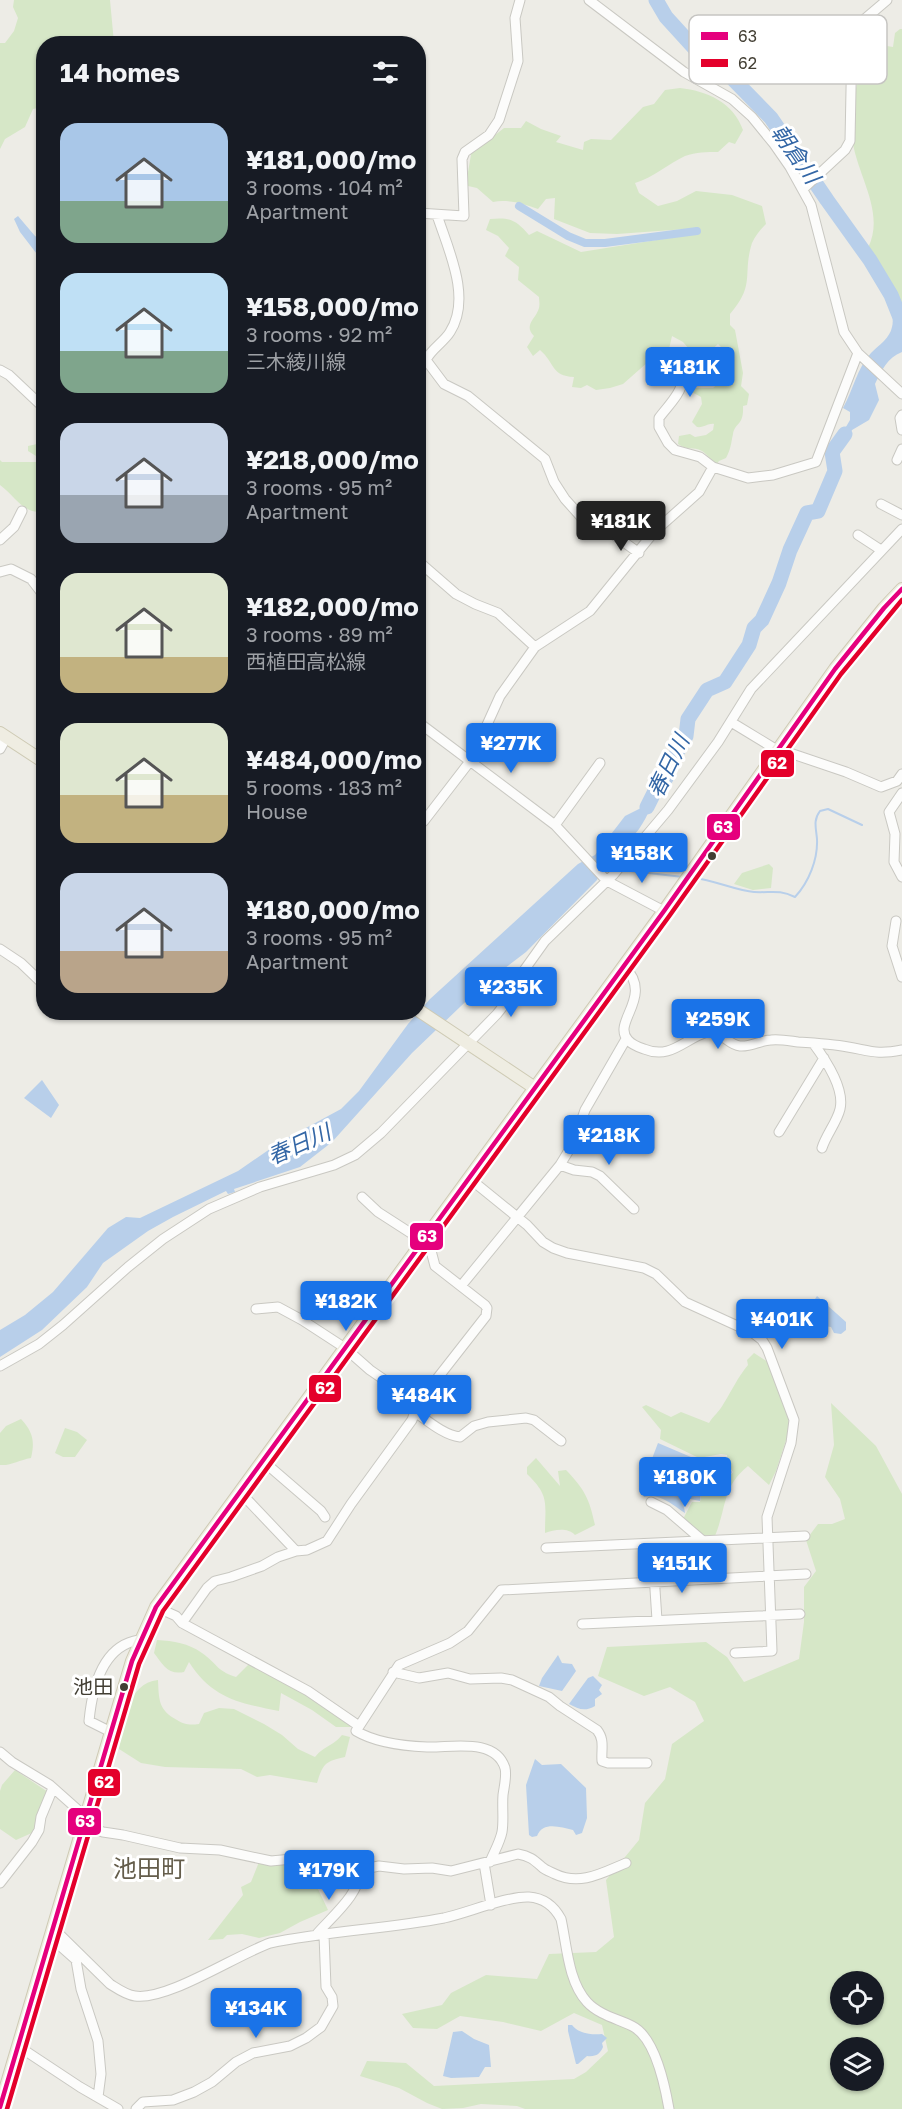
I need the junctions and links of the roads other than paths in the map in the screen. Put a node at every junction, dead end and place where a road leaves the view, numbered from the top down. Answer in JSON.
{"nodes":[{"id":1,"x":520,"y":0,"type":"edge"},
{"id":2,"x":589,"y":0,"type":"edge"},
{"id":3,"x":887,"y":0,"type":"edge"},
{"id":4,"x":871,"y":15,"type":"edge"},
{"id":5,"x":689,"y":75,"type":"edge"},
{"id":6,"x":705,"y":84,"type":"edge"},
{"id":7,"x":851,"y":84,"type":"edge"},
{"id":8,"x":805,"y":187,"type":"junction"},
{"id":9,"x":426,"y":214,"type":"edge"},
{"id":10,"x":437,"y":215,"type":"junction"},
{"id":11,"x":860,"y":356,"type":"junction"},
{"id":12,"x":682,"y":361,"type":"dead end"},
{"id":13,"x":0,"y":370,"type":"edge"},
{"id":14,"x":902,"y":394,"type":"edge"},
{"id":15,"x":36,"y":400,"type":"edge"},
{"id":16,"x":902,"y":415,"type":"edge"},
{"id":17,"x":902,"y":430,"type":"edge"},
{"id":18,"x":902,"y":449,"type":"edge"},
{"id":19,"x":897,"y":460,"type":"dead end"},
{"id":20,"x":713,"y":467,"type":"junction"},
{"id":21,"x":882,"y":504,"type":"dead end"},
{"id":22,"x":22,"y":511,"type":"dead end"},
{"id":23,"x":902,"y":515,"type":"edge"},
{"id":24,"x":902,"y":528,"type":"edge"},
{"id":25,"x":858,"y":535,"type":"dead end"},
{"id":26,"x":0,"y":540,"type":"edge"},
{"id":27,"x":881,"y":550,"type":"junction"},
{"id":28,"x":639,"y":553,"type":"junction"},
{"id":29,"x":426,"y":568,"type":"edge"},
{"id":30,"x":0,"y":572,"type":"edge"},
{"id":31,"x":36,"y":586,"type":"edge"},
{"id":32,"x":902,"y":589,"type":"edge"},
{"id":33,"x":535,"y":647,"type":"junction"},
{"id":34,"x":731,"y":722,"type":"junction"},
{"id":35,"x":426,"y":728,"type":"edge"},
{"id":36,"x":2,"y":740,"type":"edge"},
{"id":37,"x":778,"y":750,"type":"junction"},
{"id":38,"x":36,"y":758,"type":"edge"},
{"id":39,"x":471,"y":760,"type":"junction"},
{"id":40,"x":600,"y":763,"type":"dead end"},
{"id":41,"x":902,"y":774,"type":"edge"},
{"id":42,"x":902,"y":793,"type":"edge"},
{"id":43,"x":426,"y":818,"type":"edge"},
{"id":44,"x":555,"y":825,"type":"junction"},
{"id":45,"x":902,"y":877,"type":"edge"},
{"id":46,"x":606,"y":879,"type":"junction"},
{"id":47,"x":664,"y":911,"type":"junction"},
{"id":48,"x":896,"y":921,"type":"dead end"},
{"id":49,"x":0,"y":949,"type":"edge"},
{"id":50,"x":624,"y":966,"type":"junction"},
{"id":51,"x":36,"y":977,"type":"edge"},
{"id":52,"x":902,"y":977,"type":"edge"},
{"id":53,"x":426,"y":1015,"type":"edge"},
{"id":54,"x":626,"y":1039,"type":"junction"},
{"id":55,"x":468,"y":1043,"type":"junction"},
{"id":56,"x":813,"y":1043,"type":"junction"},
{"id":57,"x":902,"y":1050,"type":"edge"},
{"id":58,"x":824,"y":1058,"type":"junction"},
{"id":59,"x":535,"y":1088,"type":"junction"},
{"id":60,"x":778,"y":1132,"type":"dead end"},
{"id":61,"x":822,"y":1148,"type":"dead end"},
{"id":62,"x":560,"y":1165,"type":"junction"},
{"id":63,"x":469,"y":1178,"type":"junction"},
{"id":64,"x":362,"y":1197,"type":"dead end"},
{"id":65,"x":633,"y":1209,"type":"dead end"},
{"id":66,"x":519,"y":1218,"type":"junction"},
{"id":67,"x":423,"y":1241,"type":"junction"},
{"id":68,"x":461,"y":1286,"type":"junction"},
{"id":69,"x":256,"y":1309,"type":"dead end"},
{"id":70,"x":345,"y":1348,"type":"junction"},
{"id":71,"x":0,"y":1366,"type":"edge"},
{"id":72,"x":416,"y":1408,"type":"junction"},
{"id":73,"x":561,"y":1441,"type":"dead end"},
{"id":74,"x":263,"y":1461,"type":"junction"},
{"id":75,"x":240,"y":1492,"type":"junction"},
{"id":76,"x":651,"y":1502,"type":"dead end"},
{"id":77,"x":325,"y":1517,"type":"dead end"},
{"id":78,"x":805,"y":1536,"type":"dead end"},
{"id":79,"x":767,"y":1537,"type":"junction"},
{"id":80,"x":703,"y":1541,"type":"junction"},
{"id":81,"x":652,"y":1544,"type":"junction"},
{"id":82,"x":546,"y":1548,"type":"dead end"},
{"id":83,"x":296,"y":1551,"type":"junction"},
{"id":84,"x":806,"y":1574,"type":"dead end"},
{"id":85,"x":769,"y":1576,"type":"junction"},
{"id":86,"x":654,"y":1581,"type":"junction"},
{"id":87,"x":156,"y":1607,"type":"junction"},
{"id":88,"x":800,"y":1614,"type":"dead end"},
{"id":89,"x":770,"y":1615,"type":"junction"},
{"id":90,"x":657,"y":1620,"type":"junction"},
{"id":91,"x":182,"y":1623,"type":"junction"},
{"id":92,"x":582,"y":1624,"type":"dead end"},
{"id":93,"x":140,"y":1640,"type":"junction"},
{"id":94,"x":735,"y":1653,"type":"dead end"},
{"id":95,"x":393,"y":1672,"type":"junction"},
{"id":96,"x":359,"y":1726,"type":"junction"},
{"id":97,"x":111,"y":1732,"type":"junction"},
{"id":98,"x":0,"y":1752,"type":"edge"},
{"id":99,"x":647,"y":1763,"type":"dead end"},
{"id":100,"x":54,"y":1788,"type":"junction"},
{"id":101,"x":85,"y":1821,"type":"junction"},
{"id":102,"x":487,"y":1862,"type":"junction"},
{"id":103,"x":626,"y":1863,"type":"dead end"},
{"id":104,"x":359,"y":1870,"type":"junction"},
{"id":105,"x":0,"y":1883,"type":"edge"},
{"id":106,"x":491,"y":1905,"type":"junction"},
{"id":107,"x":52,"y":1933,"type":"junction"},
{"id":108,"x":320,"y":1935,"type":"junction"},
{"id":109,"x":18,"y":2046,"type":"junction"},
{"id":110,"x":98,"y":2097,"type":"junction"},
{"id":111,"x":1,"y":2101,"type":"edge"},
{"id":112,"x":118,"y":2109,"type":"edge"},
{"id":113,"x":136,"y":2109,"type":"edge"},
{"id":114,"x":669,"y":2109,"type":"edge"}],
"edges":[{"from":1,"to":10,"type":"street"},
{"from":2,"to":5,"type":"street"},
{"from":3,"to":4,"type":"street"},
{"from":6,"to":8,"type":"street"},
{"from":7,"to":8,"type":"street"},
{"from":8,"to":11,"type":"street"},
{"from":9,"to":10,"type":"street"},
{"from":10,"to":28,"type":"street"},
{"from":11,"to":14,"type":"street"},
{"from":11,"to":20,"type":"street"},
{"from":12,"to":20,"type":"street"},
{"from":13,"to":15,"type":"street"},
{"from":16,"to":17,"type":"street"},
{"from":18,"to":19,"type":"street"},
{"from":20,"to":28,"type":"street"},
{"from":21,"to":23,"type":"street"},
{"from":22,"to":26,"type":"street"},
{"from":24,"to":27,"type":"street"},
{"from":25,"to":27,"type":"street"},
{"from":27,"to":34,"type":"street"},
{"from":28,"to":33,"type":"street"},
{"from":29,"to":33,"type":"street"},
{"from":30,"to":31,"type":"street"},
{"from":32,"to":37,"type":"main road"},
{"from":33,"to":39,"type":"street"},
{"from":34,"to":37,"type":"street"},
{"from":34,"to":46,"type":"street"},
{"from":35,"to":39,"type":"street"},
{"from":36,"to":38,"type":"main road"},
{"from":37,"to":41,"type":"street"},
{"from":37,"to":47,"type":"main road"},
{"from":39,"to":43,"type":"street"},
{"from":39,"to":44,"type":"street"},
{"from":40,"to":44,"type":"street"},
{"from":42,"to":45,"type":"street"},
{"from":44,"to":46,"type":"street"},
{"from":46,"to":47,"type":"street"},
{"from":46,"to":55,"type":"street"},
{"from":47,"to":50,"type":"main road"},
{"from":48,"to":52,"type":"street"},
{"from":49,"to":51,"type":"street"},
{"from":50,"to":54,"type":"street"},
{"from":50,"to":59,"type":"main road"},
{"from":53,"to":55,"type":"main road"},
{"from":54,"to":56,"type":"street"},
{"from":54,"to":62,"type":"street"},
{"from":55,"to":59,"type":"main road"},
{"from":55,"to":71,"type":"street"},
{"from":56,"to":57,"type":"street"},
{"from":56,"to":58,"type":"street"},
{"from":58,"to":60,"type":"street"},
{"from":58,"to":61,"type":"street"},
{"from":59,"to":63,"type":"main road"},
{"from":62,"to":65,"type":"street"},
{"from":62,"to":66,"type":"street"},
{"from":63,"to":66,"type":"street"},
{"from":63,"to":67,"type":"main road"},
{"from":64,"to":67,"type":"street"},
{"from":66,"to":68,"type":"street"},
{"from":66,"to":79,"type":"street"},
{"from":67,"to":68,"type":"street"},
{"from":67,"to":70,"type":"main road"},
{"from":68,"to":72,"type":"street"},
{"from":69,"to":70,"type":"street"},
{"from":70,"to":72,"type":"street"},
{"from":70,"to":74,"type":"main road"},
{"from":72,"to":73,"type":"street"},
{"from":72,"to":83,"type":"street"},
{"from":74,"to":75,"type":"main road"},
{"from":74,"to":77,"type":"street"},
{"from":75,"to":83,"type":"street"},
{"from":75,"to":87,"type":"main road"},
{"from":76,"to":80,"type":"street"},
{"from":78,"to":79,"type":"street"},
{"from":79,"to":80,"type":"street"},
{"from":79,"to":85,"type":"street"},
{"from":80,"to":81,"type":"street"},
{"from":81,"to":82,"type":"street"},
{"from":81,"to":86,"type":"street"},
{"from":83,"to":91,"type":"street"},
{"from":84,"to":85,"type":"street"},
{"from":85,"to":86,"type":"street"},
{"from":85,"to":89,"type":"street"},
{"from":86,"to":90,"type":"street"},
{"from":86,"to":95,"type":"street"},
{"from":87,"to":91,"type":"street"},
{"from":87,"to":93,"type":"main road"},
{"from":88,"to":89,"type":"street"},
{"from":89,"to":90,"type":"street"},
{"from":89,"to":94,"type":"street"},
{"from":90,"to":92,"type":"street"},
{"from":91,"to":96,"type":"street"},
{"from":93,"to":97,"type":"main road"},
{"from":93,"to":97,"type":"street"},
{"from":95,"to":96,"type":"street"},
{"from":95,"to":99,"type":"street"},
{"from":96,"to":102,"type":"street"},
{"from":97,"to":101,"type":"main road"},
{"from":98,"to":100,"type":"street"},
{"from":100,"to":101,"type":"street"},
{"from":100,"to":105,"type":"street"},
{"from":101,"to":104,"type":"street"},
{"from":101,"to":107,"type":"main road"},
{"from":102,"to":103,"type":"street"},
{"from":102,"to":104,"type":"street"},
{"from":102,"to":106,"type":"street"},
{"from":104,"to":108,"type":"street"},
{"from":106,"to":108,"type":"street"},
{"from":106,"to":114,"type":"street"},
{"from":107,"to":108,"type":"street"},
{"from":107,"to":109,"type":"main road"},
{"from":107,"to":110,"type":"street"},
{"from":108,"to":113,"type":"street"},
{"from":109,"to":110,"type":"street"},
{"from":109,"to":111,"type":"main road"},
{"from":110,"to":112,"type":"street"}]}
